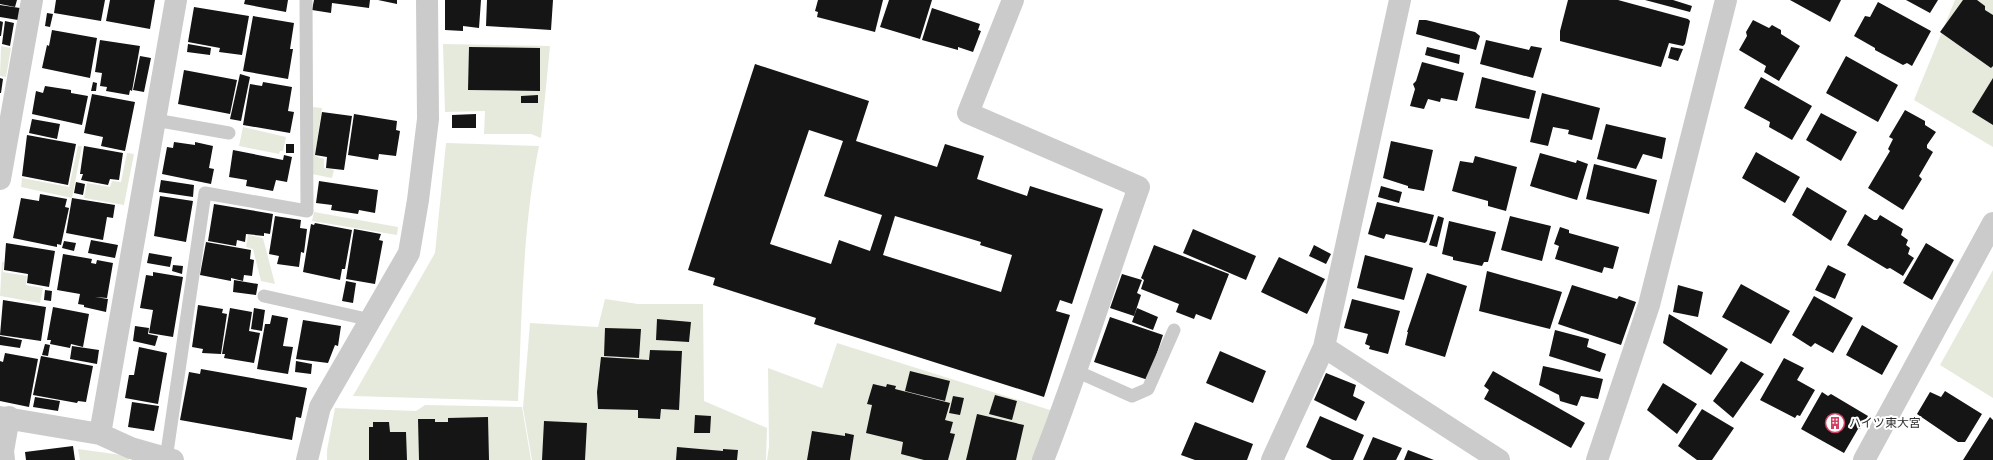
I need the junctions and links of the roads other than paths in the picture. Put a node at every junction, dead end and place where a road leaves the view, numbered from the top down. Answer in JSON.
{"nodes":[{"id":1,"x":32,"y":0,"type":"edge"},
{"id":2,"x":176,"y":0,"type":"edge"},
{"id":3,"x":306,"y":0,"type":"edge"},
{"id":4,"x":427,"y":0,"type":"edge"},
{"id":5,"x":1013,"y":0,"type":"edge"},
{"id":6,"x":1400,"y":0,"type":"edge"},
{"id":7,"x":1726,"y":0,"type":"edge"},
{"id":8,"x":155,"y":120,"type":"junction"},
{"id":9,"x":229,"y":133,"type":"dead end"},
{"id":10,"x":0,"y":179,"type":"edge"},
{"id":11,"x":1993,"y":223,"type":"edge"},
{"id":12,"x":264,"y":296,"type":"dead end"},
{"id":13,"x":371,"y":320,"type":"junction"},
{"id":14,"x":1174,"y":330,"type":"dead end"},
{"id":15,"x":1324,"y":347,"type":"junction"},
{"id":16,"x":1076,"y":371,"type":"junction"},
{"id":17,"x":4,"y":417,"type":"edge"},
{"id":18,"x":100,"y":434,"type":"junction"},
{"id":19,"x":170,"y":459,"type":"edge"},
{"id":20,"x":4,"y":460,"type":"edge"},
{"id":21,"x":307,"y":460,"type":"edge"},
{"id":22,"x":1043,"y":460,"type":"edge"},
{"id":23,"x":1272,"y":460,"type":"edge"},
{"id":24,"x":1499,"y":460,"type":"edge"},
{"id":25,"x":1597,"y":460,"type":"edge"},
{"id":26,"x":1864,"y":460,"type":"edge"}],
"edges":[{"from":1,"to":10,"type":"street"},
{"from":2,"to":8,"type":"street"},
{"from":3,"to":19,"type":"lane"},
{"from":4,"to":13,"type":"street"},
{"from":5,"to":16,"type":"street"},
{"from":6,"to":15,"type":"street"},
{"from":7,"to":25,"type":"street"},
{"from":8,"to":9,"type":"lane"},
{"from":8,"to":18,"type":"street"},
{"from":11,"to":26,"type":"street"},
{"from":12,"to":13,"type":"lane"},
{"from":13,"to":21,"type":"street"},
{"from":14,"to":16,"type":"lane"},
{"from":15,"to":23,"type":"street"},
{"from":15,"to":24,"type":"street"},
{"from":16,"to":22,"type":"street"},
{"from":17,"to":18,"type":"street"},
{"from":17,"to":20,"type":"street"},
{"from":18,"to":19,"type":"street"}]}
